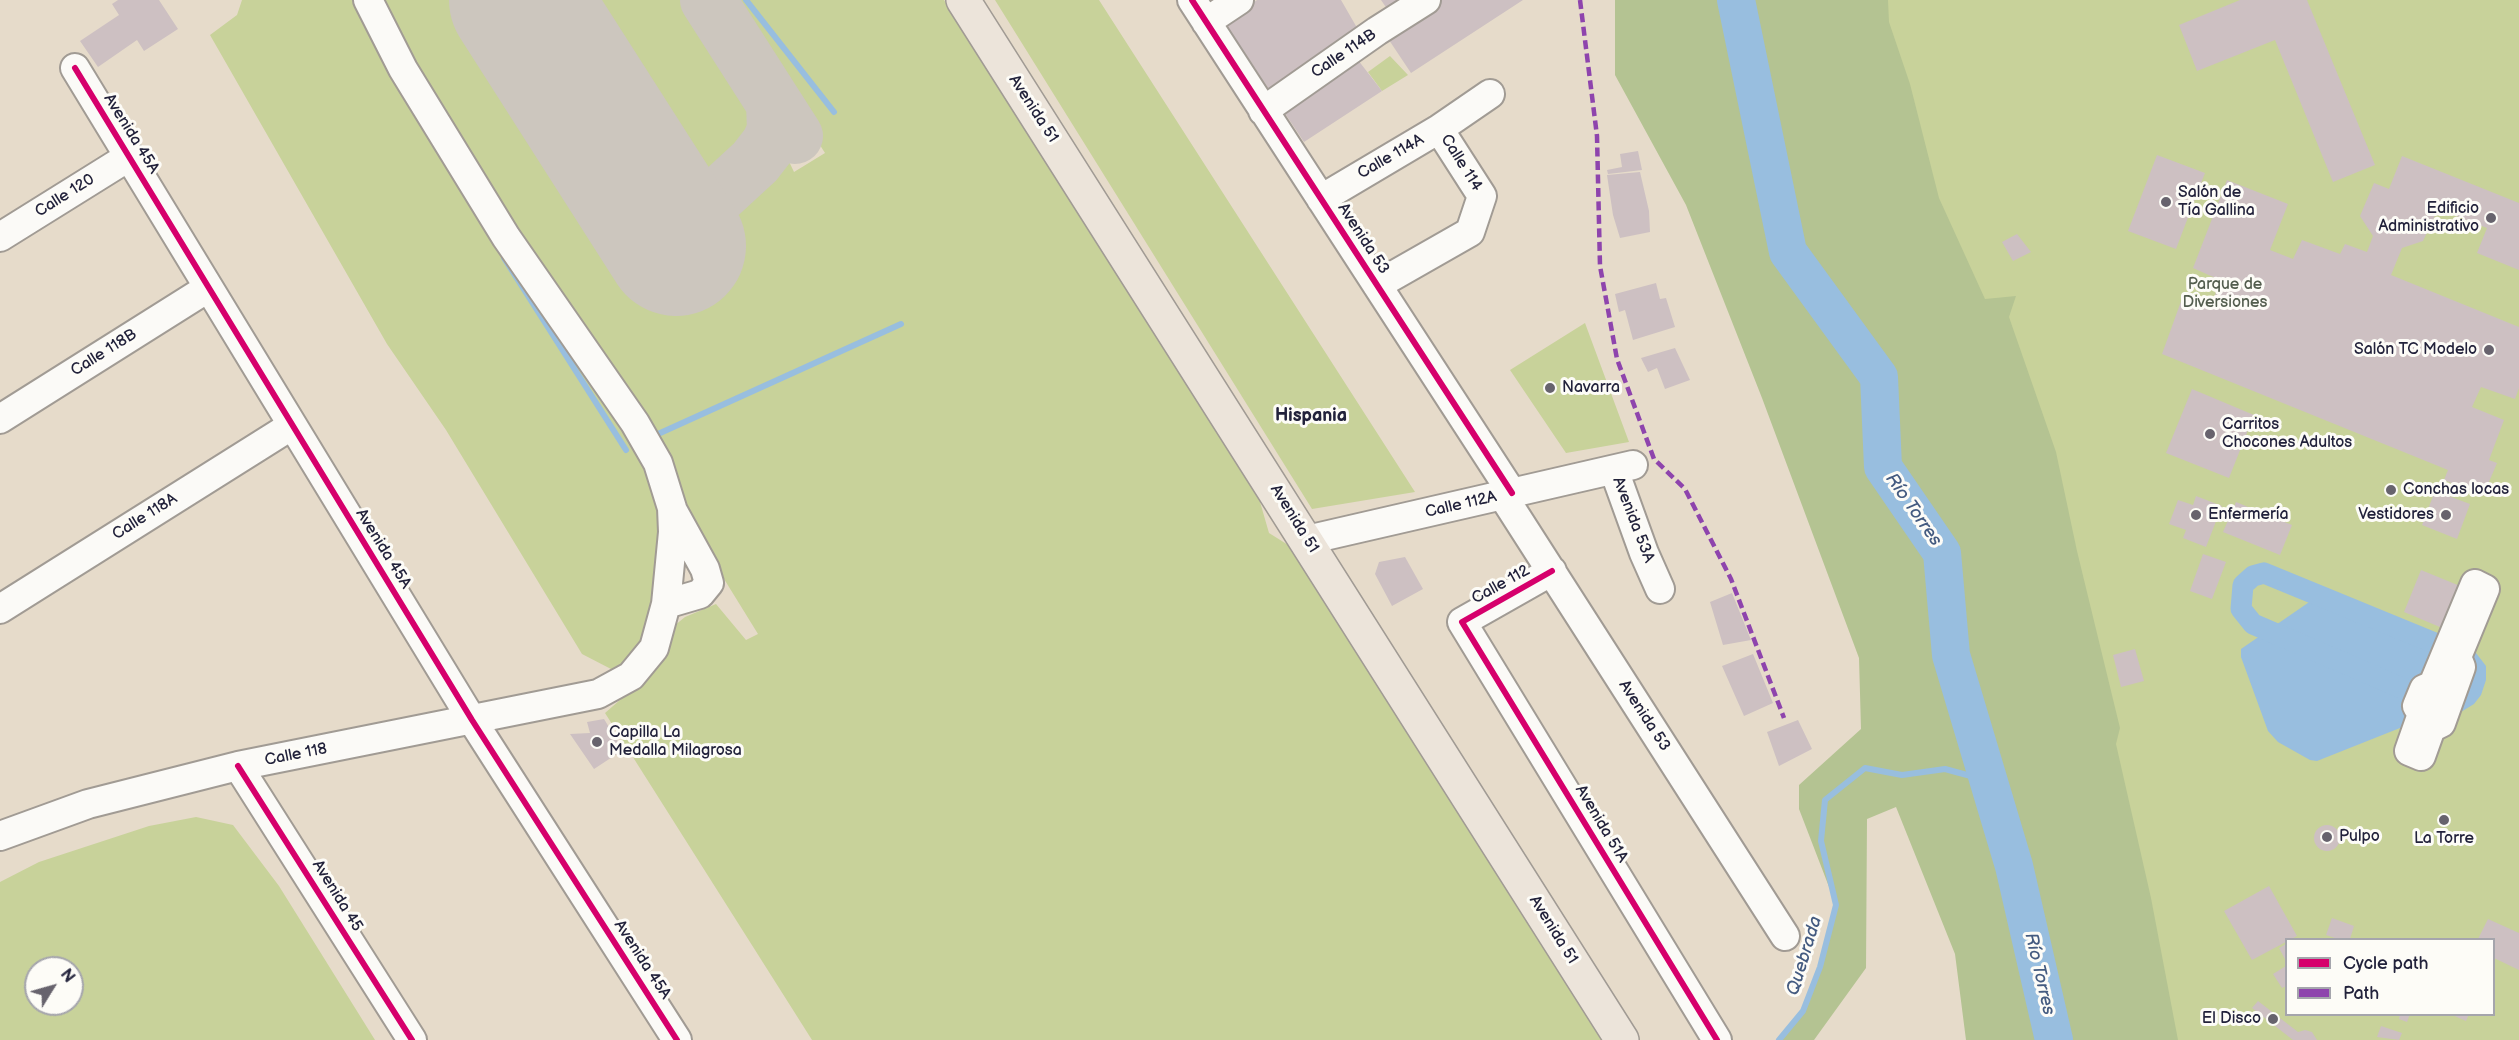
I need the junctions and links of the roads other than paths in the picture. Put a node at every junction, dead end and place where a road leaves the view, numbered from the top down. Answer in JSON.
{"nodes":[{"id":1,"x":368,"y":0,"type":"edge"},
{"id":2,"x":963,"y":0,"type":"edge"},
{"id":3,"x":1239,"y":0,"type":"edge"},
{"id":4,"x":1426,"y":0,"type":"edge"},
{"id":5,"x":1199,"y":11,"type":"edge"},
{"id":6,"x":75,"y":68,"type":"dead end"},
{"id":7,"x":1490,"y":94,"type":"dead end"},
{"id":8,"x":1263,"y":111,"type":"junction"},
{"id":9,"x":1439,"y":129,"type":"junction"},
{"id":10,"x":130,"y":156,"type":"junction"},
{"id":11,"x":1321,"y":199,"type":"junction"},
{"id":12,"x":0,"y":237,"type":"edge"},
{"id":13,"x":1377,"y":285,"type":"junction"},
{"id":14,"x":208,"y":288,"type":"junction"},
{"id":15,"x":0,"y":419,"type":"edge"},
{"id":16,"x":291,"y":426,"type":"junction"},
{"id":17,"x":1623,"y":468,"type":"joint"},
{"id":18,"x":1507,"y":495,"type":"junction"},
{"id":19,"x":672,"y":508,"type":"junction"},
{"id":20,"x":1307,"y":540,"type":"junction"},
{"id":21,"x":1552,"y":572,"type":"junction"},
{"id":22,"x":1660,"y":589,"type":"dead end"},
{"id":23,"x":666,"y":604,"type":"junction"},
{"id":24,"x":0,"y":609,"type":"edge"},
{"id":25,"x":1462,"y":622,"type":"joint"},
{"id":26,"x":472,"y":720,"type":"junction"},
{"id":27,"x":2421,"y":756,"type":"joint"},
{"id":28,"x":238,"y":766,"type":"junction"},
{"id":29,"x":0,"y":836,"type":"edge"},
{"id":30,"x":1785,"y":936,"type":"dead end"},
{"id":31,"x":412,"y":1040,"type":"edge"},
{"id":32,"x":677,"y":1040,"type":"edge"},
{"id":33,"x":1622,"y":1040,"type":"edge"},
{"id":34,"x":1717,"y":1040,"type":"edge"}],
"edges":[{"from":1,"to":19,"type":"street"},
{"from":2,"to":20,"type":"main road","name":"Avenida 51"},
{"from":3,"to":5,"type":"street"},
{"from":4,"to":8,"type":"street","name":"Calle 114B"},
{"from":5,"to":8,"type":"street","name":"Avenida 53"},
{"from":6,"to":10,"type":"street","name":"Avenida 45A"},
{"from":7,"to":9,"type":"street","name":"Calle 114A"},
{"from":8,"to":11,"type":"street","name":"Avenida 53"},
{"from":9,"to":11,"type":"street","name":"Calle 114A"},
{"from":9,"to":13,"type":"street","name":"Calle 114"},
{"from":10,"to":12,"type":"street","name":"Calle 120"},
{"from":10,"to":14,"type":"street","name":"Avenida 45A"},
{"from":11,"to":13,"type":"street","name":"Avenida 53"},
{"from":13,"to":18,"type":"street","name":"Avenida 53"},
{"from":14,"to":15,"type":"street","name":"Calle 118B"},
{"from":14,"to":16,"type":"street","name":"Avenida 45A"},
{"from":16,"to":24,"type":"street","name":"Calle 118A"},
{"from":16,"to":26,"type":"street","name":"Avenida 45A"},
{"from":17,"to":18,"type":"street","name":"Calle 112A"},
{"from":17,"to":22,"type":"street","name":"Avenida 53A"},
{"from":18,"to":20,"type":"street","name":"Calle 112A"},
{"from":18,"to":21,"type":"street","name":"Avenida 53"},
{"from":19,"to":23,"type":"street","name":"Calle 118"},
{"from":19,"to":23,"type":"street"},
{"from":20,"to":33,"type":"main road","name":"Avenida 51"},
{"from":21,"to":25,"type":"street","name":"Calle 112"},
{"from":21,"to":30,"type":"street","name":"Avenida 53"},
{"from":23,"to":26,"type":"street","name":"Calle 118"},
{"from":25,"to":34,"type":"street","name":"Avenida 51A"},
{"from":26,"to":28,"type":"street","name":"Calle 118"},
{"from":26,"to":32,"type":"street","name":"Avenida 45A"},
{"from":27,"to":27,"type":"street"},
{"from":28,"to":29,"type":"street","name":"Calle 118"},
{"from":28,"to":31,"type":"street","name":"Avenida 45"}]}
